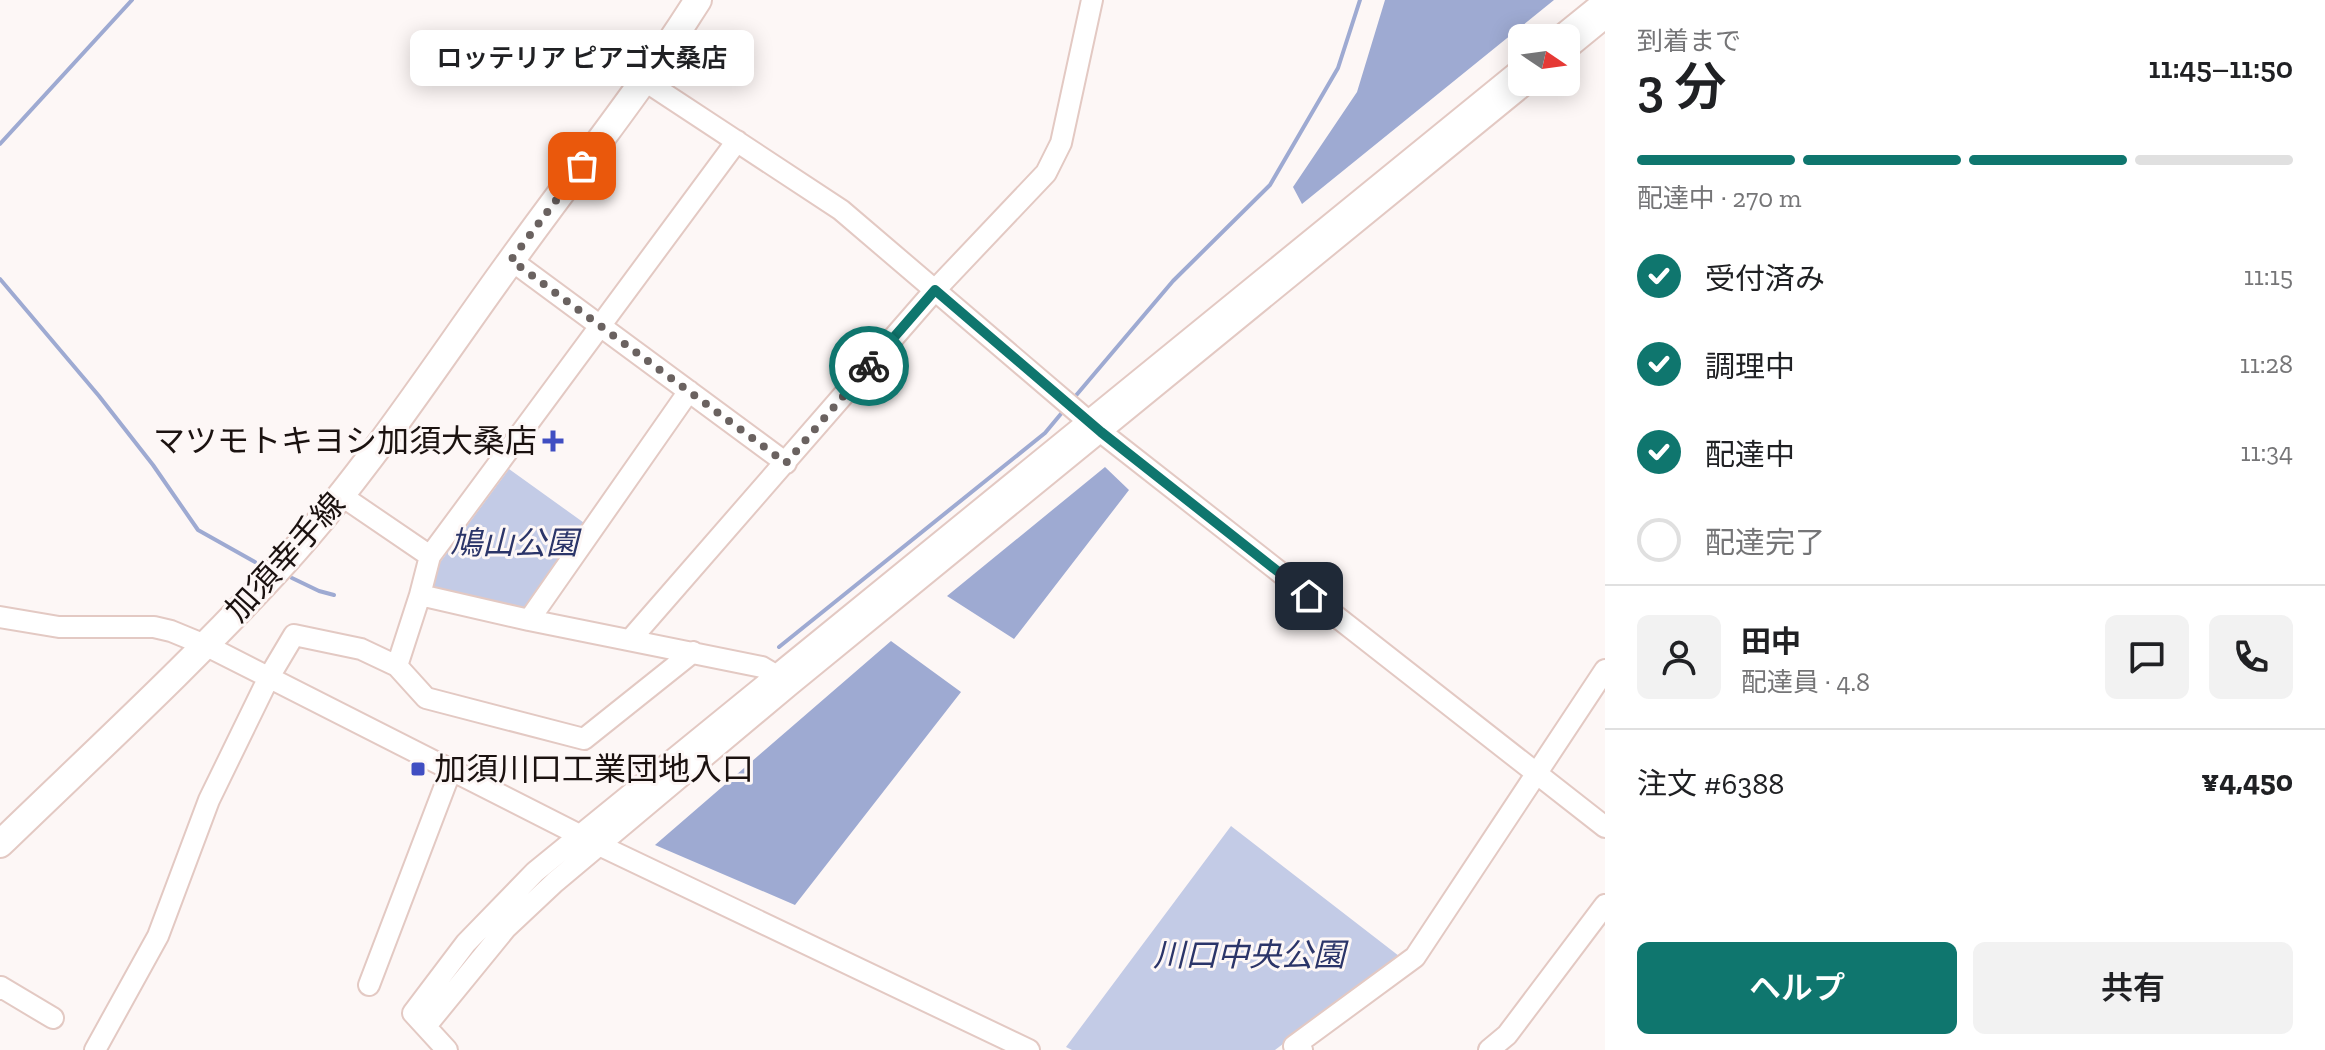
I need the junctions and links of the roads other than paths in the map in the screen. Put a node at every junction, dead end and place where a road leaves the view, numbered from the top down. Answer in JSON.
{"nodes":[{"id":1,"x":698,"y":0,"type":"edge"},
{"id":2,"x":1092,"y":0,"type":"edge"},
{"id":3,"x":1605,"y":0,"type":"edge"},
{"id":4,"x":1605,"y":18,"type":"edge"},
{"id":5,"x":1575,"y":24,"type":"edge"},
{"id":6,"x":1580,"y":39,"type":"edge"},
{"id":7,"x":1508,"y":80,"type":"edge"},
{"id":8,"x":645,"y":81,"type":"junction"},
{"id":9,"x":1510,"y":96,"type":"edge"},
{"id":10,"x":737,"y":141,"type":"junction"},
{"id":11,"x":511,"y":260,"type":"junction"},
{"id":12,"x":935,"y":290,"type":"junction"},
{"id":13,"x":602,"y":326,"type":"junction"},
{"id":14,"x":689,"y":391,"type":"junction"},
{"id":15,"x":1095,"y":427,"type":"junction"},
{"id":16,"x":786,"y":463,"type":"junction"},
{"id":17,"x":342,"y":496,"type":"junction"},
{"id":18,"x":430,"y":556,"type":"junction"},
{"id":19,"x":420,"y":595,"type":"junction"},
{"id":20,"x":0,"y":617,"type":"edge"},
{"id":21,"x":529,"y":620,"type":"junction"},
{"id":22,"x":630,"y":640,"type":"junction"},
{"id":23,"x":205,"y":645,"type":"junction"},
{"id":24,"x":693,"y":652,"type":"junction"},
{"id":25,"x":397,"y":666,"type":"junction"},
{"id":26,"x":269,"y":677,"type":"junction"},
{"id":27,"x":1603,"y":678,"type":"edge"},
{"id":28,"x":784,"y":679,"type":"junction"},
{"id":29,"x":451,"y":770,"type":"junction"},
{"id":30,"x":1536,"y":774,"type":"junction"},
{"id":31,"x":1605,"y":827,"type":"edge"},
{"id":32,"x":579,"y":834,"type":"junction"},
{"id":33,"x":0,"y":844,"type":"edge"},
{"id":34,"x":601,"y":846,"type":"junction"},
{"id":35,"x":1605,"y":905,"type":"edge"},
{"id":36,"x":369,"y":985,"type":"dead end"},
{"id":37,"x":0,"y":989,"type":"edge"},
{"id":38,"x":53,"y":1018,"type":"dead end"},
{"id":39,"x":420,"y":1019,"type":"junction"},
{"id":40,"x":95,"y":1050,"type":"edge"},
{"id":41,"x":447,"y":1050,"type":"edge"},
{"id":42,"x":1029,"y":1050,"type":"edge"},
{"id":43,"x":1302,"y":1050,"type":"edge"},
{"id":44,"x":1489,"y":1050,"type":"edge"}],
"edges":[{"from":1,"to":8,"type":"main road","name":"加須幸手線"},
{"from":2,"to":12,"type":"street"},
{"from":3,"to":5,"type":"street"},
{"from":4,"to":6,"type":"street"},
{"from":7,"to":15,"type":"street"},
{"from":8,"to":10,"type":"street"},
{"from":8,"to":11,"type":"main road","name":"加須幸手線"},
{"from":9,"to":15,"type":"street"},
{"from":10,"to":12,"type":"street"},
{"from":10,"to":13,"type":"street"},
{"from":11,"to":13,"type":"street"},
{"from":11,"to":17,"type":"main road","name":"加須幸手線"},
{"from":12,"to":15,"type":"street"},
{"from":12,"to":16,"type":"street"},
{"from":13,"to":14,"type":"street"},
{"from":13,"to":18,"type":"street"},
{"from":14,"to":16,"type":"street"},
{"from":14,"to":21,"type":"street"},
{"from":15,"to":28,"type":"street"},
{"from":15,"to":30,"type":"street"},
{"from":16,"to":22,"type":"street"},
{"from":17,"to":18,"type":"street"},
{"from":17,"to":23,"type":"main road","name":"加須幸手線"},
{"from":18,"to":19,"type":"street"},
{"from":19,"to":21,"type":"street"},
{"from":19,"to":25,"type":"street"},
{"from":20,"to":23,"type":"street"},
{"from":21,"to":22,"type":"street"},
{"from":22,"to":24,"type":"street"},
{"from":23,"to":26,"type":"street"},
{"from":23,"to":33,"type":"main road","name":"加須幸手線"},
{"from":24,"to":25,"type":"street"},
{"from":24,"to":28,"type":"street"},
{"from":25,"to":26,"type":"street"},
{"from":26,"to":29,"type":"street"},
{"from":26,"to":40,"type":"street"},
{"from":27,"to":30,"type":"street"},
{"from":28,"to":32,"type":"street"},
{"from":28,"to":34,"type":"street"},
{"from":29,"to":32,"type":"street"},
{"from":29,"to":36,"type":"street"},
{"from":30,"to":31,"type":"street"},
{"from":30,"to":43,"type":"street"},
{"from":32,"to":34,"type":"street"},
{"from":32,"to":39,"type":"street"},
{"from":34,"to":39,"type":"street"},
{"from":34,"to":42,"type":"street"},
{"from":35,"to":44,"type":"street"},
{"from":37,"to":38,"type":"street"},
{"from":39,"to":41,"type":"street"}]}
